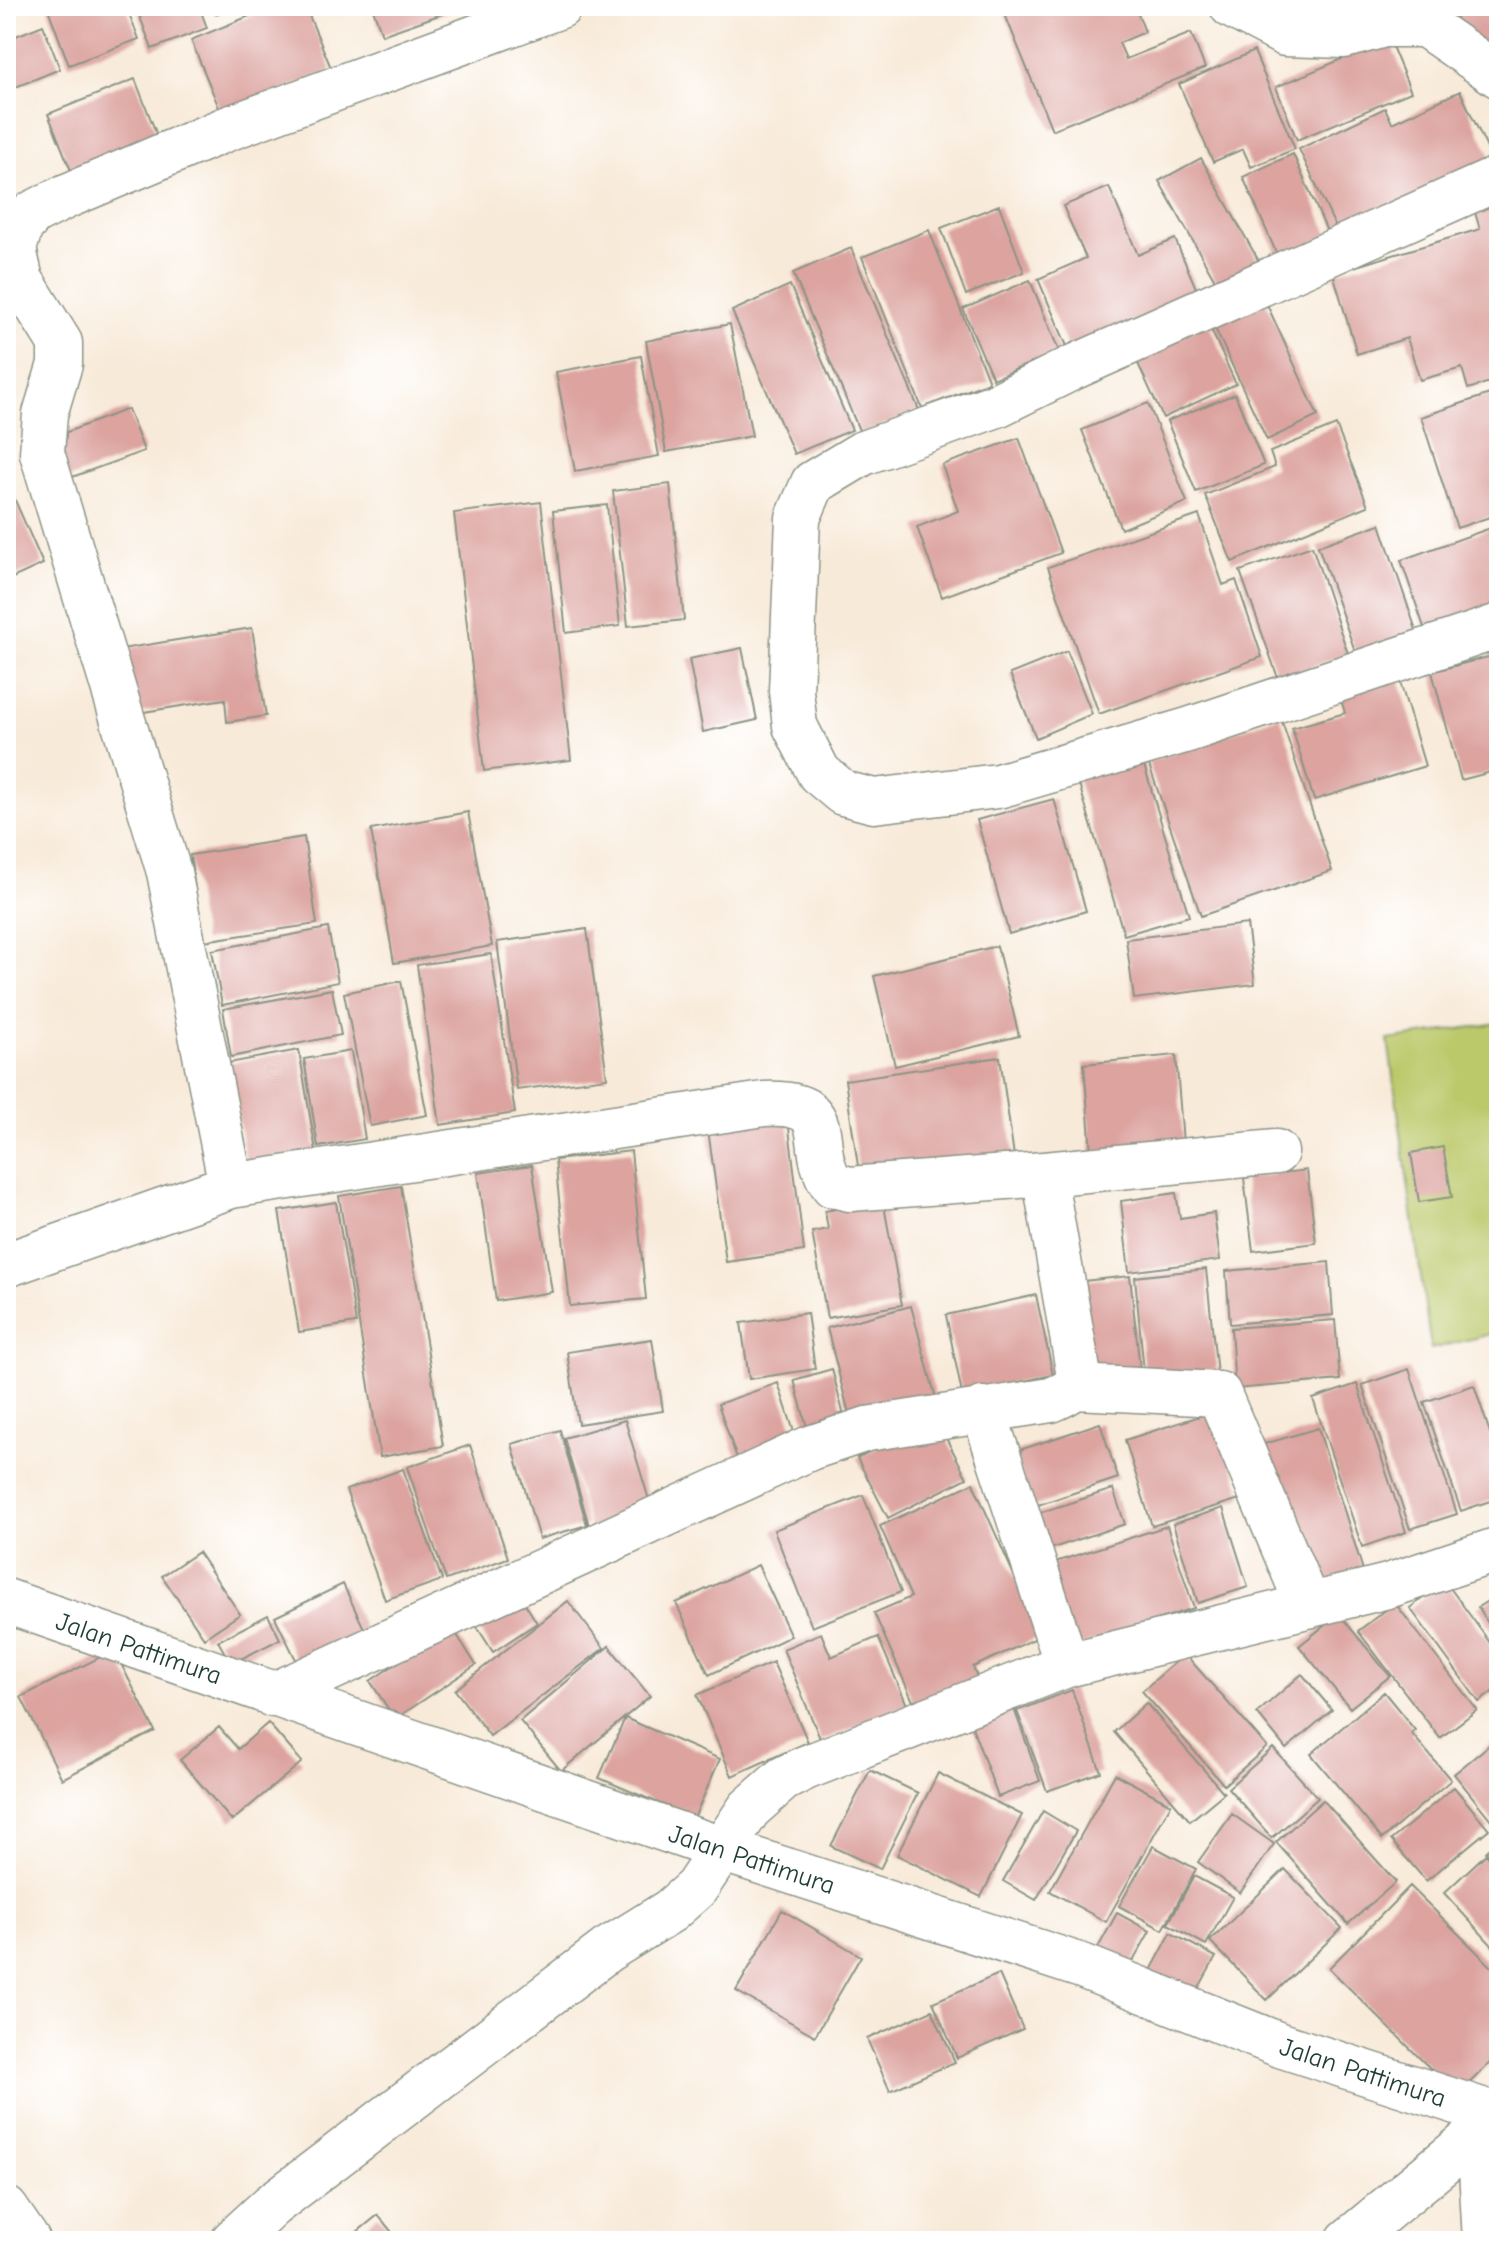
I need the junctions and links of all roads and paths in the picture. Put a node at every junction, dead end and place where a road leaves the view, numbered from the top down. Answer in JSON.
{"nodes":[{"id":1,"x":560,"y":6,"type":"edge"},
{"id":2,"x":1232,"y":6,"type":"edge"},
{"id":3,"x":1499,"y":76,"type":"edge"},
{"id":4,"x":1499,"y":178,"type":"edge"},
{"id":5,"x":1499,"y":626,"type":"edge"},
{"id":6,"x":1276,"y":1152,"type":"dead end"},
{"id":7,"x":1044,"y":1174,"type":"junction"},
{"id":8,"x":231,"y":1186,"type":"junction"},
{"id":9,"x":6,"y":1265,"type":"edge"},
{"id":10,"x":1076,"y":1387,"type":"junction"},
{"id":11,"x":983,"y":1409,"type":"junction"},
{"id":12,"x":1499,"y":1549,"type":"edge"},
{"id":13,"x":9,"y":1606,"type":"edge"},
{"id":14,"x":1308,"y":1606,"type":"junction"},
{"id":15,"x":1067,"y":1665,"type":"junction"},
{"id":16,"x":273,"y":1695,"type":"junction"},
{"id":17,"x":724,"y":1850,"type":"junction"},
{"id":18,"x":1492,"y":2120,"type":"edge"},
{"id":19,"x":6,"y":2209,"type":"edge"},
{"id":20,"x":28,"y":2241,"type":"edge"},
{"id":21,"x":233,"y":2241,"type":"edge"},
{"id":22,"x":1348,"y":2241,"type":"edge"},
{"id":23,"x":1485,"y":2241,"type":"edge"}],
"edges":[{"from":1,"to":8,"type":"street"},
{"from":2,"to":3,"type":"street"},
{"from":4,"to":5,"type":"street"},
{"from":6,"to":7,"type":"street"},
{"from":7,"to":8,"type":"street"},
{"from":7,"to":10,"type":"street"},
{"from":8,"to":9,"type":"street"},
{"from":10,"to":11,"type":"street"},
{"from":10,"to":14,"type":"street"},
{"from":11,"to":15,"type":"street"},
{"from":11,"to":16,"type":"street"},
{"from":12,"to":14,"type":"street"},
{"from":13,"to":16,"type":"street","name":"Jalan Pattimura"},
{"from":14,"to":15,"type":"street"},
{"from":15,"to":17,"type":"street"},
{"from":16,"to":17,"type":"street","name":"Jalan Pattimura"},
{"from":17,"to":18,"type":"street","name":"Jalan Pattimura"},
{"from":17,"to":21,"type":"street"},
{"from":18,"to":22,"type":"street"},
{"from":18,"to":23,"type":"street"},
{"from":19,"to":20,"type":"street"}]}
